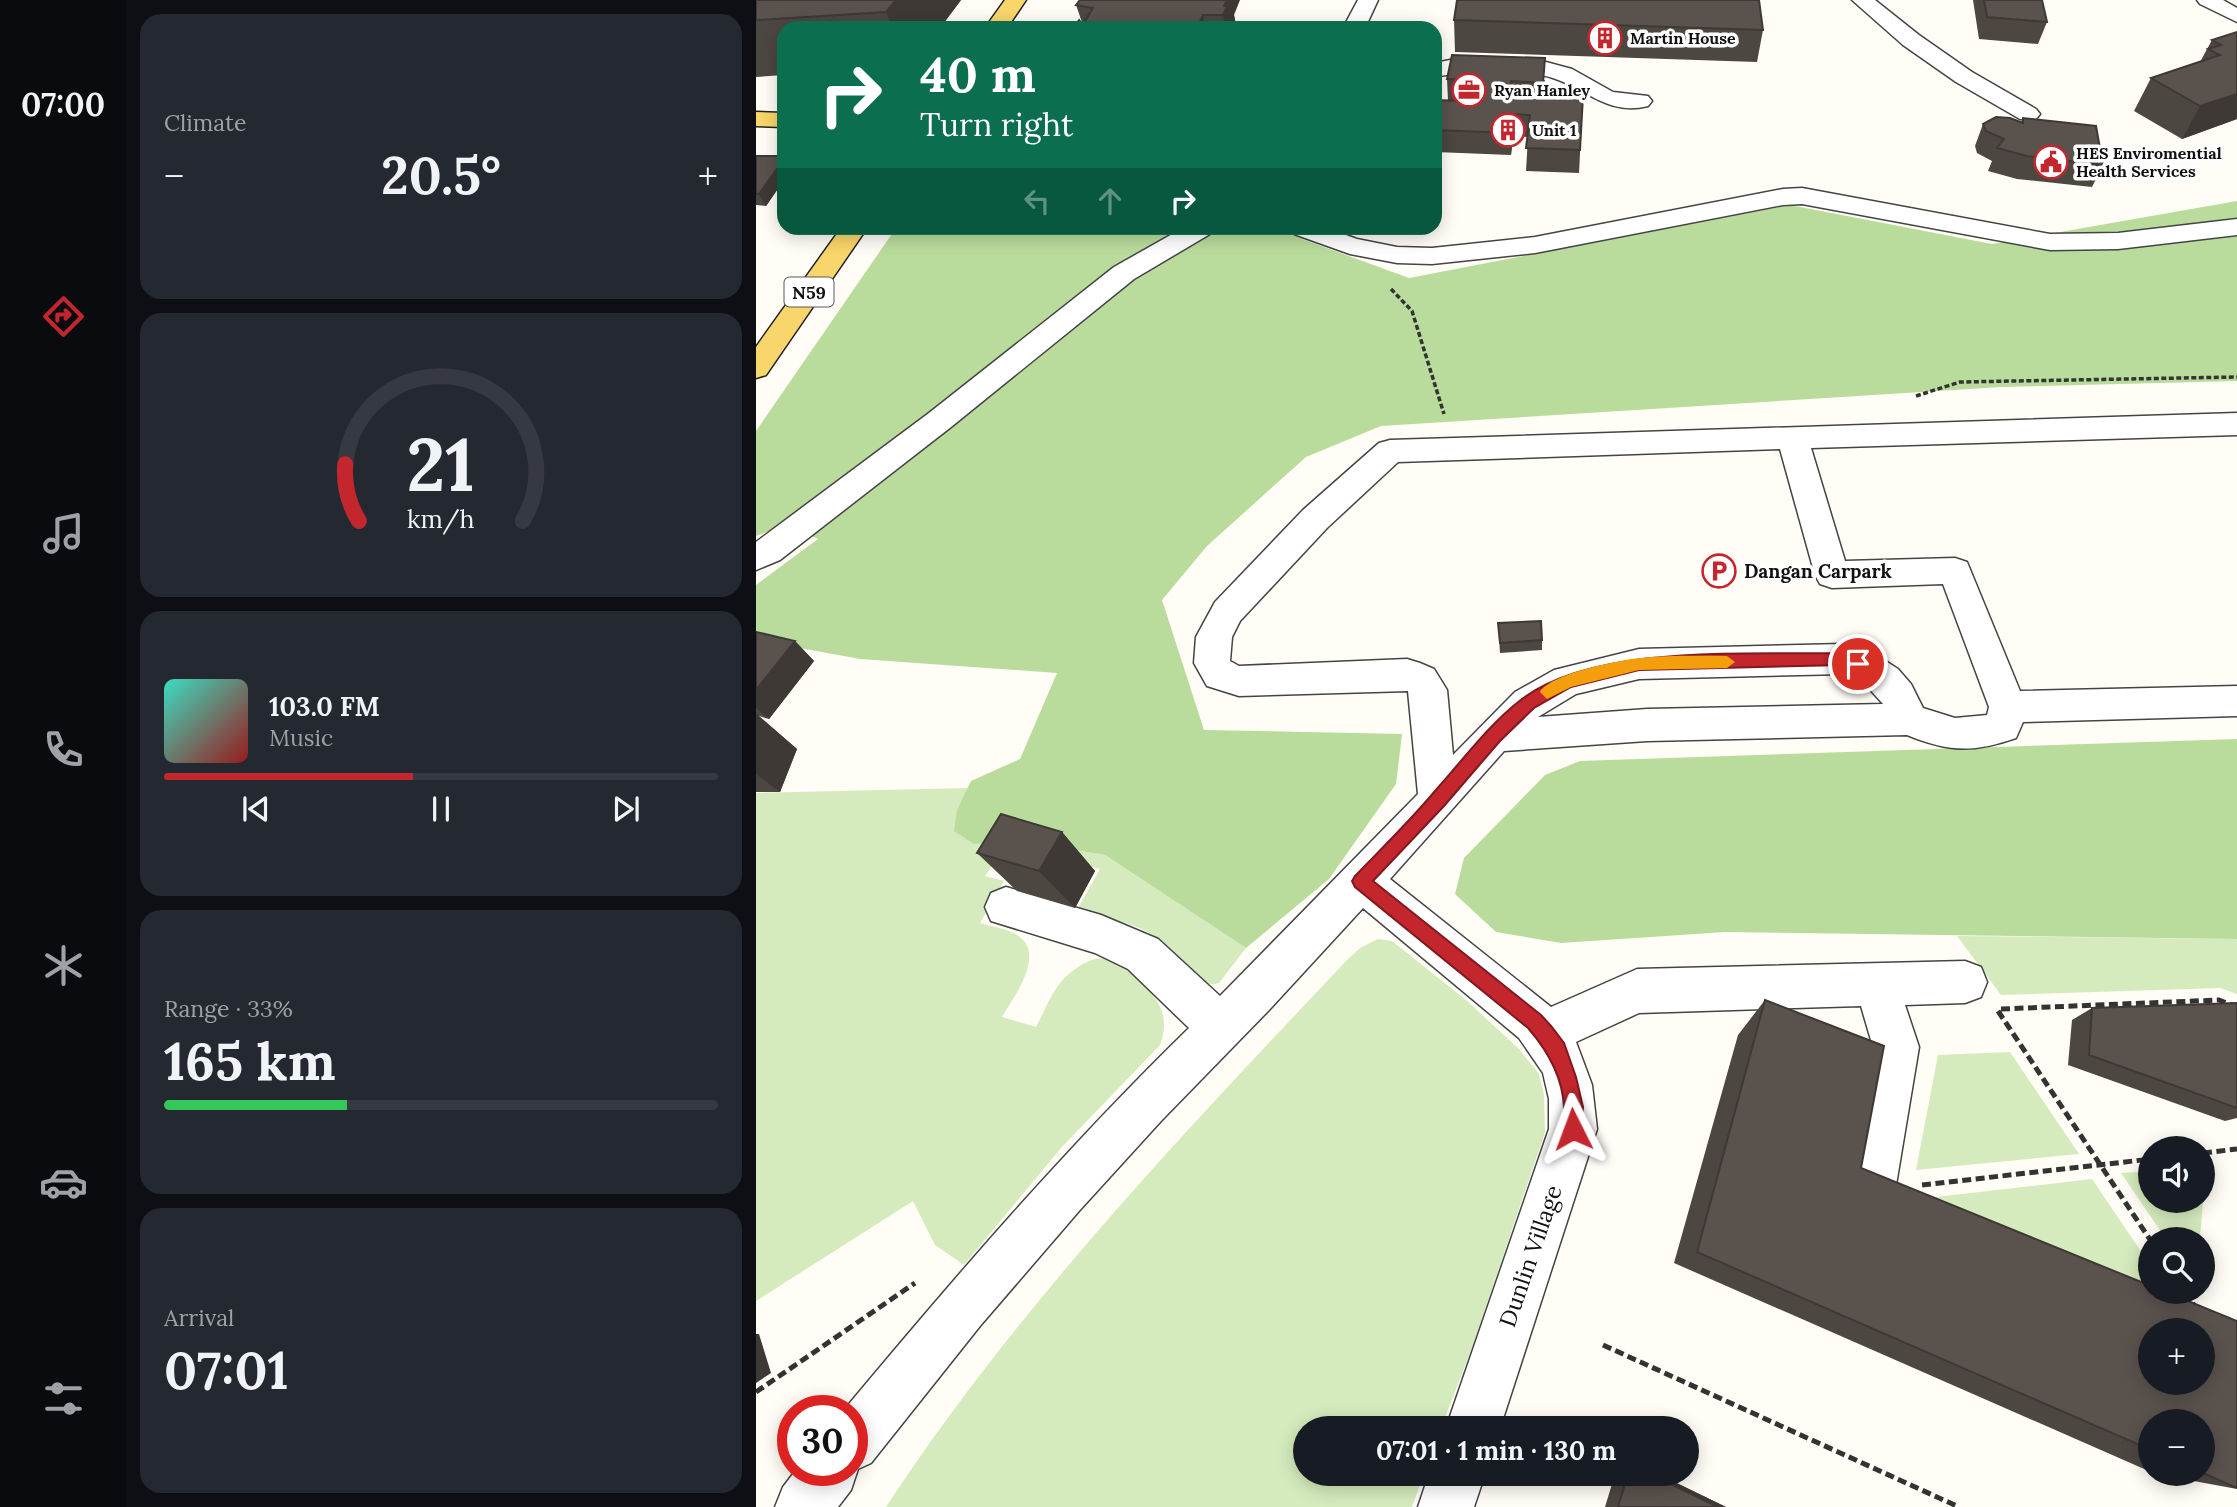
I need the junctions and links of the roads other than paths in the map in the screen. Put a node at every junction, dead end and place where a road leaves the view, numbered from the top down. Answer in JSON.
{"nodes":[{"id":1,"x":1016,"y":0,"type":"edge"},
{"id":2,"x":1368,"y":0,"type":"edge"},
{"id":3,"x":1862,"y":0,"type":"edge"},
{"id":4,"x":2207,"y":0,"type":"edge"},
{"id":5,"x":2237,"y":16,"type":"edge"},
{"id":6,"x":1001,"y":21,"type":"edge"},
{"id":7,"x":1358,"y":21,"type":"edge"},
{"id":8,"x":1442,"y":69,"type":"edge"},
{"id":9,"x":1640,"y":101,"type":"dead end"},
{"id":10,"x":2028,"y":114,"type":"dead end"},
{"id":11,"x":756,"y":118,"type":"edge"},
{"id":12,"x":777,"y":120,"type":"edge"},
{"id":13,"x":2237,"y":228,"type":"edge"},
{"id":14,"x":849,"y":235,"type":"edge"},
{"id":15,"x":1189,"y":235,"type":"edge"},
{"id":16,"x":1321,"y":235,"type":"edge"},
{"id":17,"x":756,"y":368,"type":"edge"},
{"id":18,"x":2237,"y":424,"type":"edge"},
{"id":19,"x":1792,"y":437,"type":"junction"},
{"id":20,"x":756,"y":557,"type":"edge"},
{"id":21,"x":2237,"y":701,"type":"edge"},
{"id":22,"x":2008,"y":707,"type":"junction"},
{"id":23,"x":1910,"y":719,"type":"junction"},
{"id":24,"x":1494,"y":736,"type":"junction"},
{"id":25,"x":1438,"y":800,"type":"junction"},
{"id":26,"x":1361,"y":881,"type":"junction"},
{"id":27,"x":1006,"y":907,"type":"edge"},
{"id":28,"x":1877,"y":985,"type":"junction"},
{"id":29,"x":1982,"y":1001,"type":"road end"},
{"id":30,"x":1222,"y":1026,"type":"junction"},
{"id":31,"x":1544,"y":1033,"type":"junction"},
{"id":32,"x":1871,"y":1191,"type":"edge"},
{"id":33,"x":1477,"y":1416,"type":"edge"},
{"id":34,"x":868,"y":1424,"type":"edge"},
{"id":35,"x":819,"y":1486,"type":"edge"},
{"id":36,"x":1453,"y":1486,"type":"edge"},
{"id":37,"x":803,"y":1507,"type":"edge"},
{"id":38,"x":1446,"y":1507,"type":"edge"}],
"edges":[{"from":1,"to":6,"type":"main road"},
{"from":2,"to":7,"type":"street"},
{"from":3,"to":10,"type":"street"},
{"from":4,"to":5,"type":"street"},
{"from":8,"to":9,"type":"street"},
{"from":11,"to":12,"type":"main road"},
{"from":13,"to":16,"type":"street"},
{"from":14,"to":17,"type":"main road","number":"N59"},
{"from":15,"to":20,"type":"street"},
{"from":18,"to":19,"type":"street"},
{"from":19,"to":22,"type":"street"},
{"from":19,"to":25,"type":"street"},
{"from":21,"to":22,"type":"street"},
{"from":22,"to":23,"type":"street"},
{"from":23,"to":24,"type":"street"},
{"from":23,"to":24,"type":"street"},
{"from":24,"to":25,"type":"street"},
{"from":25,"to":26,"type":"street"},
{"from":26,"to":30,"type":"street"},
{"from":26,"to":31,"type":"street","name":"Dunlin Village"},
{"from":27,"to":30,"type":"street"},
{"from":28,"to":29,"type":"street"},
{"from":28,"to":31,"type":"street"},
{"from":28,"to":32,"type":"street"},
{"from":30,"to":34,"type":"street"},
{"from":31,"to":33,"type":"street","name":"Dunlin Village"},
{"from":35,"to":37,"type":"street"},
{"from":36,"to":38,"type":"street"}]}
